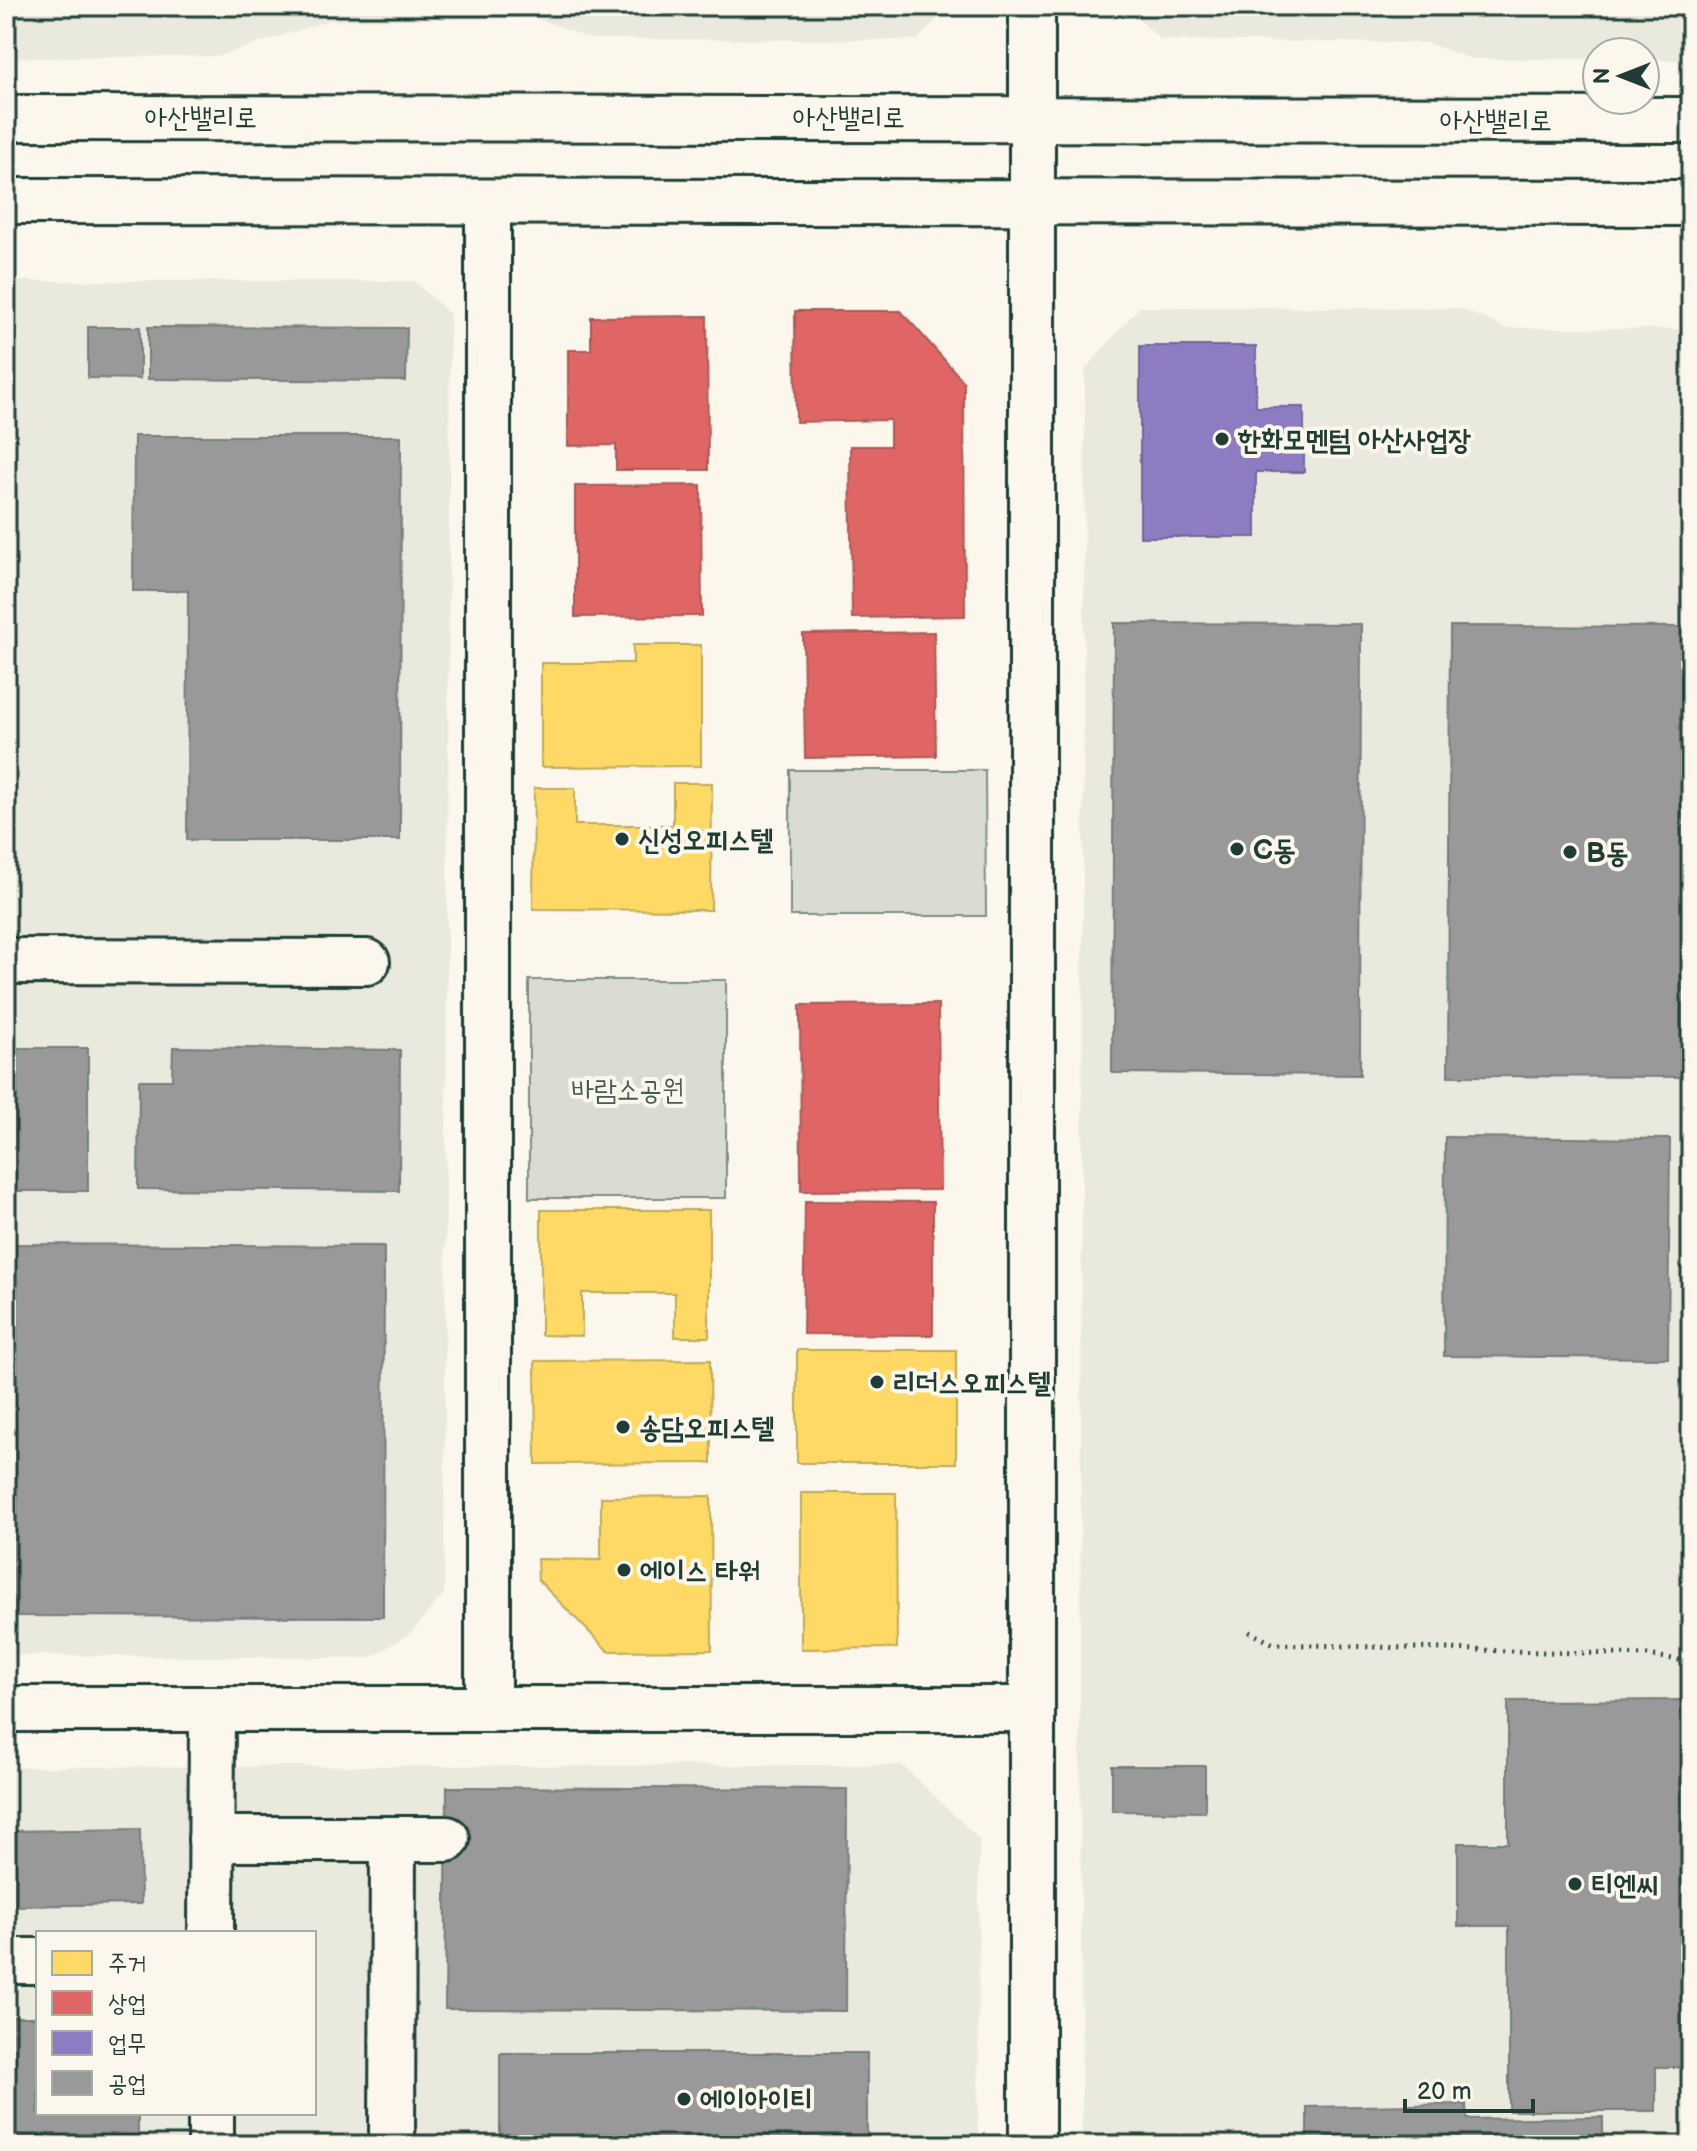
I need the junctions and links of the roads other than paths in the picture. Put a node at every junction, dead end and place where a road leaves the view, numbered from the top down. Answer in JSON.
{"nodes":[{"id":1,"x":1032,"y":6,"type":"edge"},
{"id":2,"x":1032,"y":117,"type":"junction"},
{"id":3,"x":6,"y":118,"type":"edge"},
{"id":4,"x":1691,"y":120,"type":"edge"},
{"id":5,"x":6,"y":201,"type":"edge"},
{"id":6,"x":488,"y":202,"type":"junction"},
{"id":7,"x":1691,"y":203,"type":"edge"},
{"id":8,"x":1032,"y":204,"type":"junction"},
{"id":9,"x":6,"y":961,"type":"edge"},
{"id":10,"x":367,"y":962,"type":"dead end"},
{"id":11,"x":6,"y":1709,"type":"edge"},
{"id":12,"x":212,"y":1709,"type":"junction"},
{"id":13,"x":488,"y":1709,"type":"junction"},
{"id":14,"x":1032,"y":1709,"type":"junction"},
{"id":15,"x":211,"y":1839,"type":"junction"},
{"id":16,"x":393,"y":1839,"type":"junction"},
{"id":17,"x":447,"y":1839,"type":"dead end"},
{"id":18,"x":211,"y":1931,"type":"edge"},
{"id":19,"x":6,"y":1961,"type":"edge"},
{"id":20,"x":36,"y":1961,"type":"edge"},
{"id":21,"x":211,"y":2115,"type":"edge"},
{"id":22,"x":211,"y":2145,"type":"edge"},
{"id":23,"x":392,"y":2145,"type":"edge"},
{"id":24,"x":1032,"y":2145,"type":"edge"}],
"edges":[{"from":1,"to":2,"type":"street"},
{"from":2,"to":3,"type":"street","name":"아산밸리로"},
{"from":2,"to":4,"type":"street","name":"아산밸리로"},
{"from":2,"to":8,"type":"street"},
{"from":5,"to":6,"type":"street"},
{"from":6,"to":8,"type":"street"},
{"from":6,"to":13,"type":"street"},
{"from":7,"to":8,"type":"street"},
{"from":8,"to":14,"type":"street"},
{"from":9,"to":10,"type":"street"},
{"from":11,"to":12,"type":"street"},
{"from":12,"to":13,"type":"street"},
{"from":12,"to":15,"type":"street"},
{"from":13,"to":14,"type":"street"},
{"from":14,"to":24,"type":"street"},
{"from":15,"to":16,"type":"street"},
{"from":15,"to":18,"type":"street"},
{"from":16,"to":17,"type":"street"},
{"from":16,"to":23,"type":"street"},
{"from":19,"to":20,"type":"street"},
{"from":21,"to":22,"type":"street"}]}
